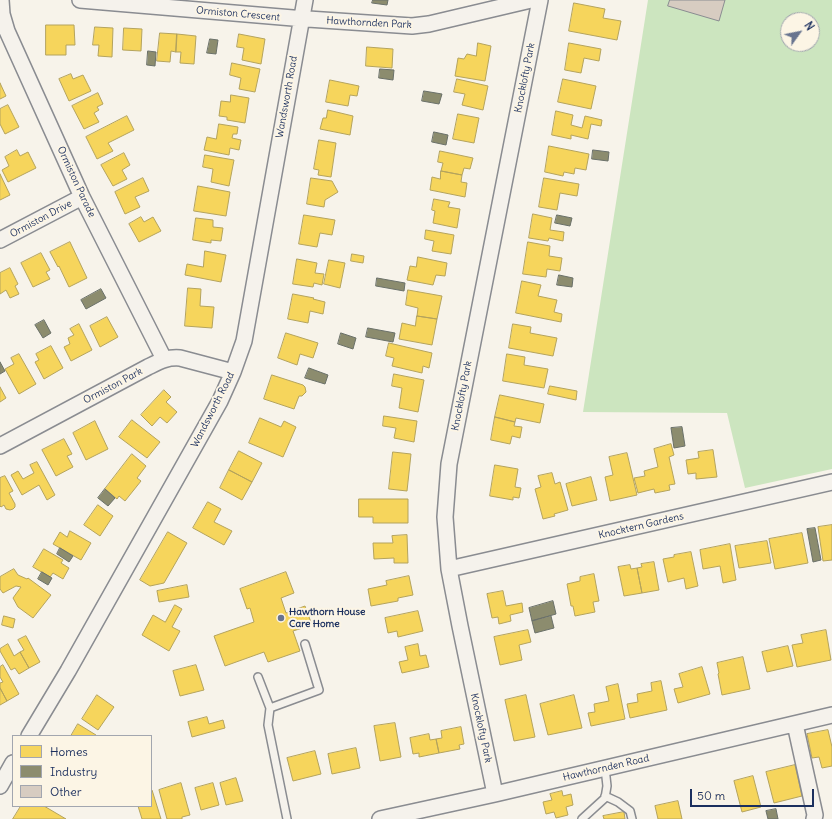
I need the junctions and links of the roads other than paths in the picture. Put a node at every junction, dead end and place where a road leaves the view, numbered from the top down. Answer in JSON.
{"nodes":[{"id":1,"x":1,"y":0,"type":"edge"},
{"id":2,"x":80,"y":0,"type":"edge"},
{"id":3,"x":305,"y":0,"type":"edge"},
{"id":4,"x":531,"y":0,"type":"edge"},
{"id":5,"x":540,"y":0,"type":"edge"},
{"id":6,"x":301,"y":19,"type":"junction"},
{"id":7,"x":82,"y":197,"type":"junction"},
{"id":8,"x":0,"y":240,"type":"edge"},
{"id":9,"x":164,"y":360,"type":"junction"},
{"id":10,"x":233,"y":372,"type":"junction"},
{"id":11,"x":0,"y":446,"type":"edge"},
{"id":12,"x":832,"y":482,"type":"edge"},
{"id":13,"x":450,"y":570,"type":"junction"},
{"id":14,"x":305,"y":644,"type":"dead end"},
{"id":15,"x":258,"y":677,"type":"dead end"},
{"id":16,"x":270,"y":708,"type":"junction"},
{"id":17,"x":832,"y":715,"type":"edge"},
{"id":18,"x":795,"y":724,"type":"junction"},
{"id":19,"x":30,"y":735,"type":"edge"},
{"id":20,"x":12,"y":765,"type":"edge"},
{"id":21,"x":605,"y":768,"type":"junction"},
{"id":22,"x":0,"y":786,"type":"edge"},
{"id":23,"x":495,"y":794,"type":"junction"},
{"id":24,"x":605,"y":796,"type":"junction"},
{"id":25,"x":287,"y":819,"type":"edge"},
{"id":26,"x":380,"y":819,"type":"edge"},
{"id":27,"x":582,"y":819,"type":"edge"},
{"id":28,"x":632,"y":819,"type":"edge"},
{"id":29,"x":814,"y":819,"type":"edge"}],
"edges":[{"from":1,"to":7,"type":"street","name":"Ormiston Parade"},
{"from":2,"to":6,"type":"street","name":"Ormiston Crescent"},
{"from":3,"to":6,"type":"street","name":"Wandsworth Road"},
{"from":4,"to":6,"type":"street","name":"Hawthornden Park"},
{"from":5,"to":13,"type":"street","name":"Knocklofty Park"},
{"from":6,"to":10,"type":"street","name":"Wandsworth Road"},
{"from":7,"to":8,"type":"street","name":"Ormiston Drive"},
{"from":7,"to":9,"type":"street","name":"Ormiston Parade"},
{"from":9,"to":10,"type":"street","name":"Ormiston Park"},
{"from":9,"to":11,"type":"street","name":"Ormiston Park"},
{"from":10,"to":19,"type":"street","name":"Wandsworth Road"},
{"from":12,"to":13,"type":"street","name":"Knocktern Gardens"},
{"from":13,"to":23,"type":"street","name":"Knocklofty Park"},
{"from":14,"to":16,"type":"lane"},
{"from":15,"to":16,"type":"lane"},
{"from":16,"to":25,"type":"lane"},
{"from":17,"to":18,"type":"street","name":"Hawthornden Road"},
{"from":18,"to":21,"type":"street","name":"Hawthornden Road"},
{"from":18,"to":29,"type":"street"},
{"from":20,"to":22,"type":"street"},
{"from":21,"to":23,"type":"street","name":"Hawthornden Road"},
{"from":21,"to":24,"type":"lane"},
{"from":23,"to":26,"type":"street","name":"Hawthornden Road"},
{"from":24,"to":27,"type":"lane"},
{"from":24,"to":28,"type":"lane"}]}
